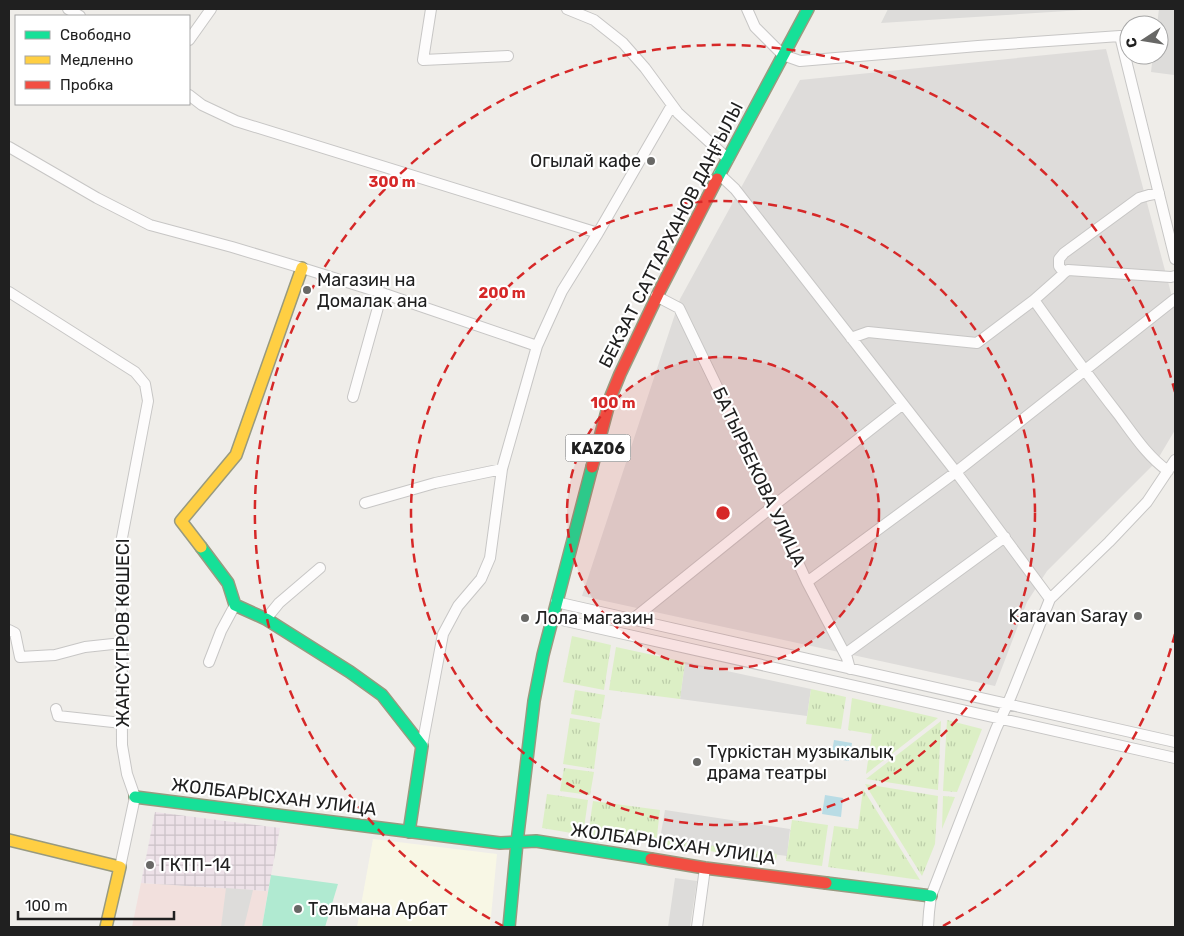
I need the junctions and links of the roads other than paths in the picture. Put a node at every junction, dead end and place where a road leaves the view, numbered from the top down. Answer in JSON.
{"nodes":[{"id":1,"x":211,"y":9,"type":"edge"},
{"id":2,"x":431,"y":9,"type":"edge"},
{"id":3,"x":567,"y":9,"type":"edge"},
{"id":4,"x":747,"y":9,"type":"edge"},
{"id":5,"x":808,"y":9,"type":"edge"},
{"id":6,"x":190,"y":39,"type":"edge"},
{"id":7,"x":783,"y":55,"type":"junction"},
{"id":8,"x":508,"y":56,"type":"dead end"},
{"id":9,"x":190,"y":96,"type":"edge"},
{"id":10,"x":672,"y":105,"type":"junction"},
{"id":11,"x":9,"y":147,"type":"edge"},
{"id":12,"x":728,"y":159,"type":"junction"},
{"id":13,"x":719,"y":174,"type":"junction"},
{"id":14,"x":1159,"y":193,"type":"junction"},
{"id":15,"x":598,"y":232,"type":"junction"},
{"id":16,"x":1175,"y":259,"type":"edge"},
{"id":17,"x":302,"y":268,"type":"junction"},
{"id":18,"x":1064,"y":273,"type":"junction"},
{"id":19,"x":1175,"y":276,"type":"edge"},
{"id":20,"x":9,"y":292,"type":"edge"},
{"id":21,"x":382,"y":293,"type":"junction"},
{"id":22,"x":656,"y":296,"type":"junction"},
{"id":23,"x":1175,"y":299,"type":"edge"},
{"id":24,"x":1034,"y":300,"type":"junction"},
{"id":25,"x":851,"y":338,"type":"junction"},
{"id":26,"x":536,"y":346,"type":"junction"},
{"id":27,"x":1084,"y":370,"type":"junction"},
{"id":28,"x":353,"y":397,"type":"dead end"},
{"id":29,"x":902,"y":404,"type":"junction"},
{"id":30,"x":1175,"y":460,"type":"edge"},
{"id":31,"x":502,"y":469,"type":"junction"},
{"id":32,"x":1168,"y":471,"type":"junction"},
{"id":33,"x":956,"y":472,"type":"junction"},
{"id":34,"x":365,"y":503,"type":"dead end"},
{"id":35,"x":772,"y":506,"type":"junction"},
{"id":36,"x":1005,"y":537,"type":"junction"},
{"id":37,"x":320,"y":568,"type":"dead end"},
{"id":38,"x":807,"y":582,"type":"junction"},
{"id":39,"x":1050,"y":599,"type":"junction"},
{"id":40,"x":556,"y":602,"type":"junction"},
{"id":41,"x":234,"y":605,"type":"junction"},
{"id":42,"x":553,"y":618,"type":"junction"},
{"id":43,"x":266,"y":619,"type":"junction"},
{"id":44,"x":633,"y":620,"type":"junction"},
{"id":45,"x":9,"y":630,"type":"edge"},
{"id":46,"x":122,"y":643,"type":"junction"},
{"id":47,"x":845,"y":654,"type":"junction"},
{"id":48,"x":209,"y":662,"type":"dead end"},
{"id":49,"x":850,"y":668,"type":"junction"},
{"id":50,"x":1007,"y":704,"type":"junction"},
{"id":51,"x":56,"y":709,"type":"dead end"},
{"id":52,"x":1001,"y":719,"type":"junction"},
{"id":53,"x":122,"y":723,"type":"junction"},
{"id":54,"x":1175,"y":742,"type":"edge"},
{"id":55,"x":422,"y":746,"type":"junction"},
{"id":56,"x":1175,"y":758,"type":"edge"},
{"id":57,"x":135,"y":797,"type":"junction"},
{"id":58,"x":409,"y":832,"type":"junction"},
{"id":59,"x":9,"y":840,"type":"edge"},
{"id":60,"x":517,"y":842,"type":"junction"},
{"id":61,"x":120,"y":867,"type":"junction"},
{"id":62,"x":705,"y":868,"type":"junction"},
{"id":63,"x":931,"y":896,"type":"junction"},
{"id":64,"x":106,"y":927,"type":"edge"},
{"id":65,"x":510,"y":927,"type":"edge"},
{"id":66,"x":697,"y":927,"type":"edge"},
{"id":67,"x":928,"y":927,"type":"edge"}],
"edges":[{"from":1,"to":6,"type":"street"},
{"from":2,"to":8,"type":"street"},
{"from":3,"to":10,"type":"street"},
{"from":4,"to":7,"type":"street"},
{"from":5,"to":7,"type":"street","name":"БЕКЗАТ САТТАРХАНОВ ДАҢҒЫЛЫ","number":"KАZ06"},
{"from":7,"to":12,"type":"street","name":"БЕКЗАТ САТТАРХАНОВ ДАҢҒЫЛЫ","number":"KАZ06"},
{"from":7,"to":14,"type":"street"},
{"from":9,"to":15,"type":"street"},
{"from":10,"to":12,"type":"street"},
{"from":10,"to":15,"type":"street"},
{"from":11,"to":17,"type":"street"},
{"from":12,"to":13,"type":"street","name":"БЕКЗАТ САТТАРХАНОВ ДАҢҒЫЛЫ","number":"KАZ06"},
{"from":13,"to":22,"type":"street","name":"БЕКЗАТ САТТАРХАНОВ ДАҢҒЫЛЫ","number":"KАZ06"},
{"from":13,"to":25,"type":"street"},
{"from":14,"to":16,"type":"street"},
{"from":14,"to":18,"type":"street"},
{"from":15,"to":26,"type":"street"},
{"from":17,"to":21,"type":"street"},
{"from":17,"to":41,"type":"street"},
{"from":18,"to":19,"type":"street"},
{"from":18,"to":24,"type":"street"},
{"from":20,"to":46,"type":"street","name":"ЖАНСҮГІРОВ КӨШЕСІ"},
{"from":21,"to":26,"type":"street"},
{"from":21,"to":28,"type":"street"},
{"from":22,"to":35,"type":"street","name":"БАТЫРБЕКОВА УЛИЦА"},
{"from":22,"to":40,"type":"street","name":"БЕКЗАТ САТТАРХАНОВ ДАҢҒЫЛЫ","number":"KАZ06"},
{"from":23,"to":27,"type":"street"},
{"from":24,"to":25,"type":"street"},
{"from":24,"to":27,"type":"street"},
{"from":25,"to":29,"type":"street"},
{"from":26,"to":31,"type":"street"},
{"from":27,"to":32,"type":"street"},
{"from":27,"to":33,"type":"street"},
{"from":29,"to":33,"type":"street"},
{"from":29,"to":35,"type":"street"},
{"from":30,"to":32,"type":"street"},
{"from":31,"to":34,"type":"street"},
{"from":31,"to":55,"type":"street"},
{"from":32,"to":39,"type":"street"},
{"from":33,"to":36,"type":"street"},
{"from":33,"to":38,"type":"street"},
{"from":35,"to":38,"type":"street","name":"БАТЫРБЕКОВА УЛИЦА"},
{"from":35,"to":44,"type":"street"},
{"from":36,"to":39,"type":"street"},
{"from":36,"to":47,"type":"street"},
{"from":37,"to":43,"type":"street"},
{"from":38,"to":47,"type":"street","name":"БАТЫРБЕКОВА УЛИЦА"},
{"from":39,"to":50,"type":"street"},
{"from":40,"to":42,"type":"street","name":"БЕКЗАТ САТТАРХАНОВ ДАҢҒЫЛЫ","number":"KАZ06"},
{"from":40,"to":44,"type":"street"},
{"from":41,"to":43,"type":"street"},
{"from":41,"to":48,"type":"street"},
{"from":42,"to":52,"type":"street"},
{"from":42,"to":60,"type":"street","name":"БЕКЗАТ САТТАРХАНОВ ДАҢҒЫЛЫ","number":"KАZ06"},
{"from":43,"to":55,"type":"street"},
{"from":44,"to":49,"type":"street"},
{"from":45,"to":46,"type":"street"},
{"from":46,"to":53,"type":"street","name":"ЖАНСҮГІРОВ КӨШЕСІ"},
{"from":47,"to":49,"type":"street","name":"БАТЫРБЕКОВА УЛИЦА"},
{"from":49,"to":50,"type":"street"},
{"from":50,"to":52,"type":"street"},
{"from":50,"to":54,"type":"street"},
{"from":51,"to":53,"type":"street"},
{"from":52,"to":56,"type":"street"},
{"from":52,"to":63,"type":"street"},
{"from":53,"to":57,"type":"street","name":"ЖАНСҮГІРОВ КӨШЕСІ"},
{"from":55,"to":58,"type":"street"},
{"from":57,"to":58,"type":"street","name":"ЖОЛБАРЫСХАН УЛИЦА"},
{"from":57,"to":61,"type":"street","name":"ЖАНСҮГІРОВ КӨШЕСІ"},
{"from":58,"to":60,"type":"street","name":"ЖОЛБАРЫСХАН УЛИЦА"},
{"from":59,"to":61,"type":"street"},
{"from":60,"to":62,"type":"street","name":"ЖОЛБАРЫСХАН УЛИЦА"},
{"from":60,"to":65,"type":"street","name":"БЕКЗАТ САТТАРХАНОВ ДАҢҒЫЛЫ","number":"KАZ06"},
{"from":61,"to":64,"type":"street"},
{"from":62,"to":63,"type":"street","name":"ЖОЛБАРЫСХАН УЛИЦА"},
{"from":62,"to":66,"type":"street"},
{"from":63,"to":67,"type":"street"}]}
